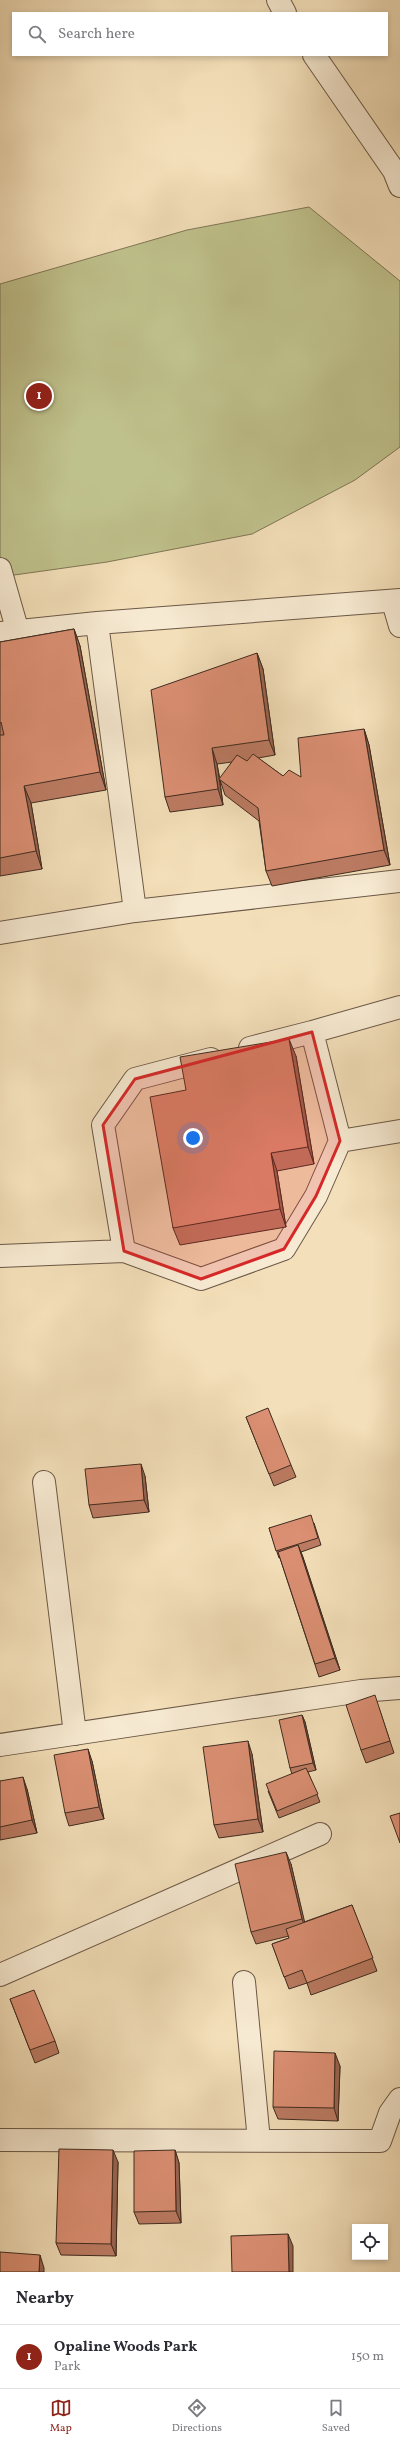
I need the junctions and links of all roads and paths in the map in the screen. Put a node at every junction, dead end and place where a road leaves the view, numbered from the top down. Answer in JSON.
{"nodes":[{"id":1,"x":278,"y":0,"type":"edge"},
{"id":2,"x":284,"y":12,"type":"edge"},
{"id":3,"x":315,"y":56,"type":"edge"},
{"id":4,"x":398,"y":175,"type":"edge"},
{"id":5,"x":0,"y":569,"type":"edge"},
{"id":6,"x":397,"y":601,"type":"edge"},
{"id":7,"x":97,"y":623,"type":"junction"},
{"id":8,"x":400,"y":626,"type":"edge"},
{"id":9,"x":9,"y":633,"type":"edge"},
{"id":10,"x":400,"y":881,"type":"edge"},
{"id":11,"x":135,"y":911,"type":"junction"},
{"id":12,"x":0,"y":933,"type":"edge"},
{"id":13,"x":400,"y":1007,"type":"edge"},
{"id":14,"x":312,"y":1032,"type":"junction"},
{"id":15,"x":400,"y":1131,"type":"edge"},
{"id":16,"x":340,"y":1141,"type":"junction"},
{"id":17,"x":124,"y":1251,"type":"junction"},
{"id":18,"x":0,"y":1256,"type":"edge"},
{"id":19,"x":44,"y":1482,"type":"dead end"},
{"id":20,"x":400,"y":1688,"type":"edge"},
{"id":21,"x":75,"y":1734,"type":"junction"},
{"id":22,"x":0,"y":1745,"type":"edge"},
{"id":23,"x":320,"y":1834,"type":"dead end"},
{"id":24,"x":0,"y":1975,"type":"edge"},
{"id":25,"x":244,"y":1982,"type":"dead end"},
{"id":26,"x":400,"y":2099,"type":"edge"},
{"id":27,"x":0,"y":2140,"type":"edge"},
{"id":28,"x":259,"y":2141,"type":"junction"}],
"edges":[{"from":1,"to":2,"type":"street"},
{"from":3,"to":4,"type":"street"},
{"from":5,"to":9,"type":"street"},
{"from":6,"to":7,"type":"street"},
{"from":6,"to":8,"type":"street"},
{"from":7,"to":9,"type":"street"},
{"from":7,"to":11,"type":"street"},
{"from":10,"to":11,"type":"street"},
{"from":11,"to":12,"type":"street"},
{"from":13,"to":14,"type":"street"},
{"from":14,"to":16,"type":"street"},
{"from":14,"to":17,"type":"street"},
{"from":15,"to":16,"type":"street"},
{"from":16,"to":17,"type":"street"},
{"from":17,"to":18,"type":"street"},
{"from":19,"to":21,"type":"street"},
{"from":20,"to":21,"type":"street"},
{"from":21,"to":22,"type":"street"},
{"from":23,"to":24,"type":"street"},
{"from":25,"to":28,"type":"street"},
{"from":26,"to":28,"type":"street"},
{"from":27,"to":28,"type":"street"}]}
